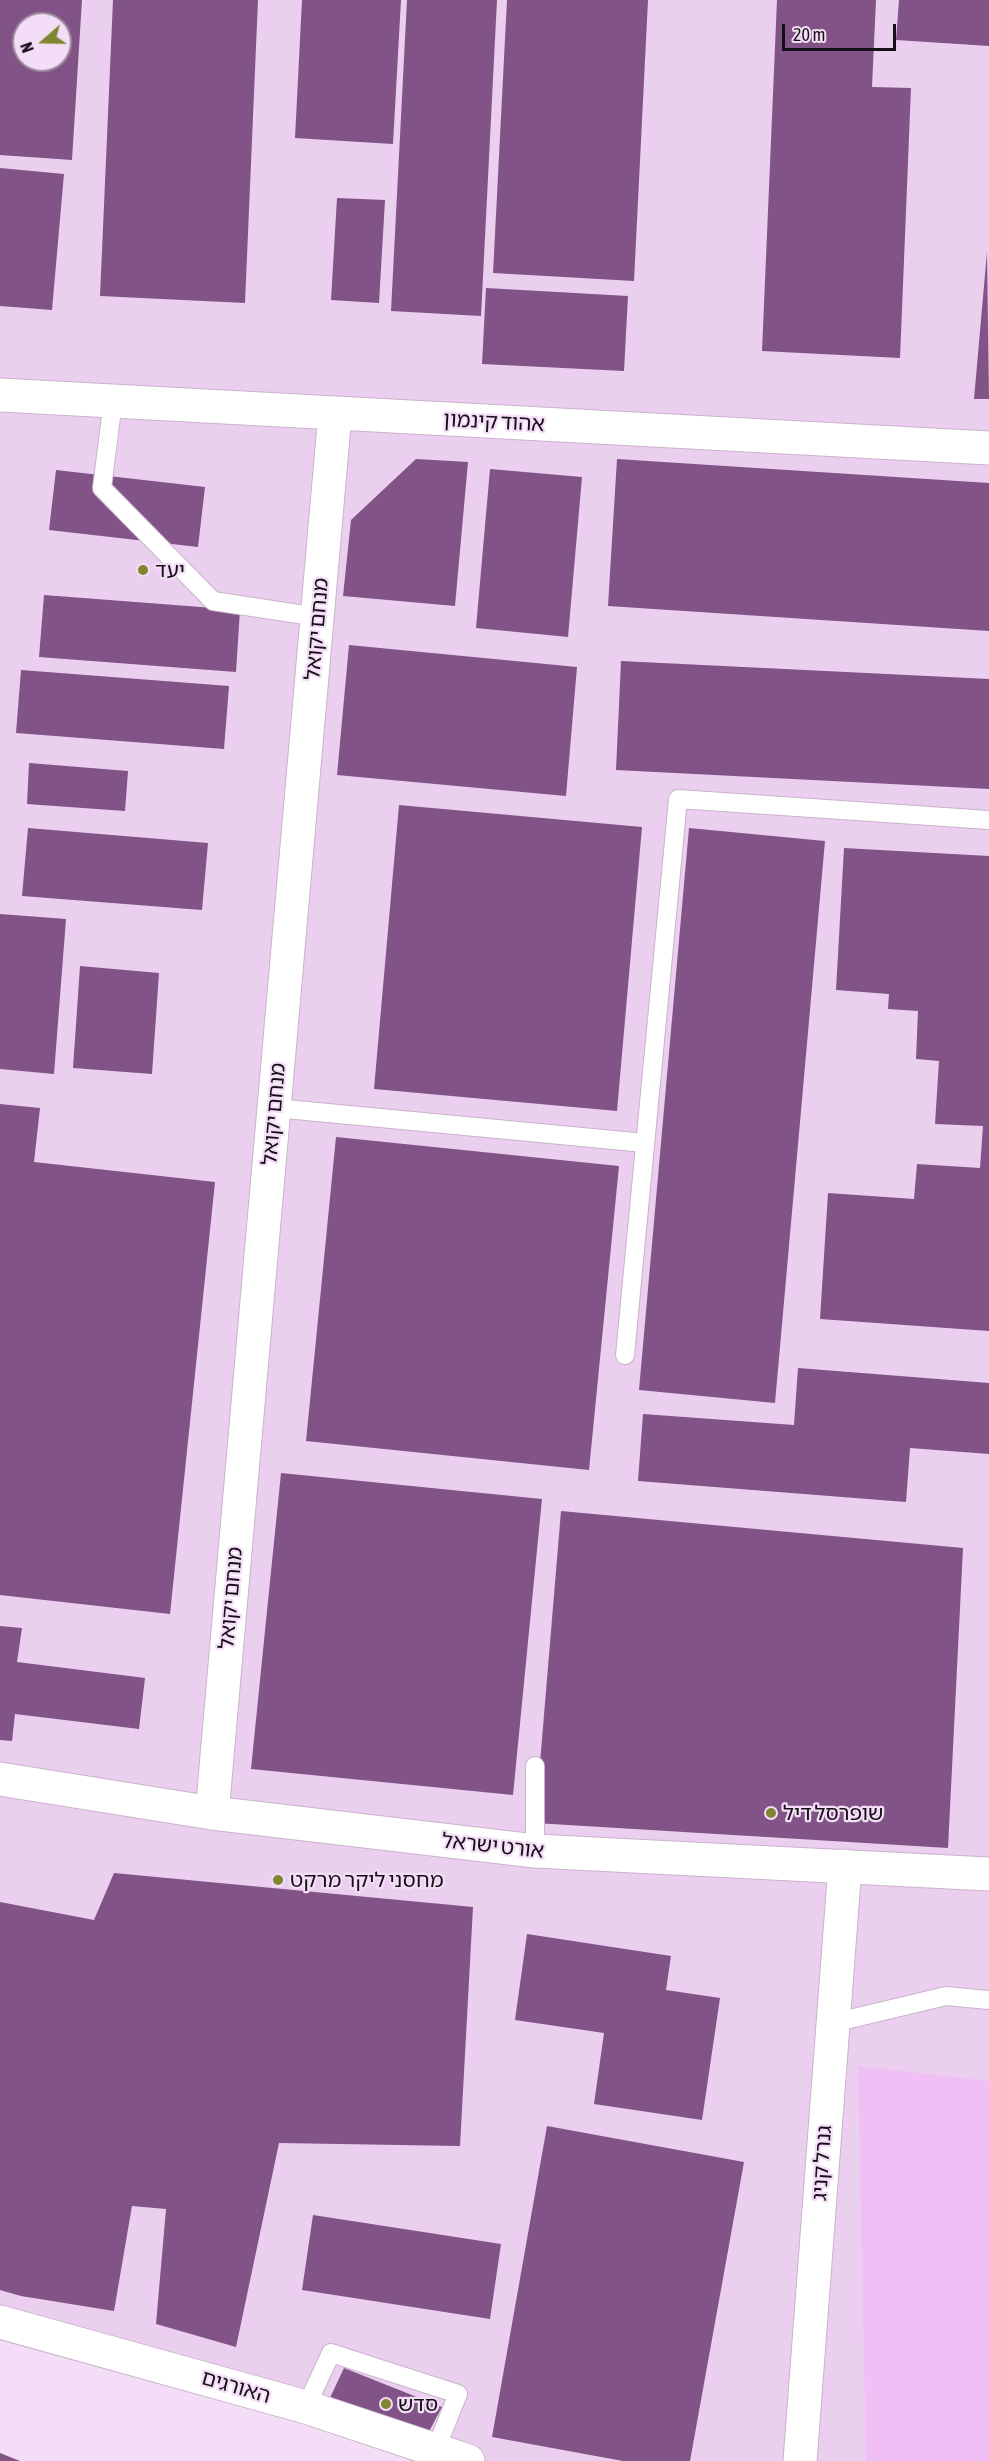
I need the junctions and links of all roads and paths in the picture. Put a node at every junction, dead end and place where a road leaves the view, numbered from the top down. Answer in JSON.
{"nodes":[{"id":1,"x":0,"y":396,"type":"edge"},
{"id":2,"x":113,"y":401,"type":"junction"},
{"id":3,"x":335,"y":414,"type":"junction"},
{"id":4,"x":989,"y":448,"type":"edge"},
{"id":5,"x":318,"y":617,"type":"junction"},
{"id":6,"x":989,"y":820,"type":"edge"},
{"id":7,"x":275,"y":1108,"type":"junction"},
{"id":8,"x":645,"y":1143,"type":"junction"},
{"id":9,"x":624,"y":1355,"type":"dead end"},
{"id":10,"x":535,"y":1766,"type":"dead end"},
{"id":11,"x":0,"y":1779,"type":"edge"},
{"id":12,"x":212,"y":1813,"type":"junction"},
{"id":13,"x":535,"y":1851,"type":"junction"},
{"id":14,"x":845,"y":1866,"type":"junction"},
{"id":15,"x":989,"y":1874,"type":"edge"},
{"id":16,"x":989,"y":2000,"type":"edge"},
{"id":17,"x":833,"y":2023,"type":"junction"},
{"id":18,"x":0,"y":2322,"type":"edge"},
{"id":19,"x":306,"y":2407,"type":"junction"},
{"id":20,"x":435,"y":2451,"type":"junction"},
{"id":21,"x":468,"y":2461,"type":"edge"},
{"id":22,"x":800,"y":2461,"type":"edge"}],
"edges":[{"from":1,"to":2,"type":"street","name":"אהוד קינמון"},
{"from":2,"to":3,"type":"street","name":"אהוד קינמון"},
{"from":2,"to":5,"type":"lane"},
{"from":3,"to":4,"type":"street","name":"אהוד קינמון"},
{"from":3,"to":5,"type":"street","name":"מנחם יקואל"},
{"from":5,"to":7,"type":"street","name":"מנחם יקואל"},
{"from":6,"to":8,"type":"lane"},
{"from":7,"to":8,"type":"lane"},
{"from":7,"to":12,"type":"street","name":"מנחם יקואל"},
{"from":8,"to":9,"type":"lane"},
{"from":10,"to":13,"type":"lane"},
{"from":11,"to":12,"type":"street","name":"אורט ישראל"},
{"from":12,"to":13,"type":"street","name":"אורט ישראל"},
{"from":13,"to":14,"type":"street","name":"אורט ישראל"},
{"from":14,"to":15,"type":"street","name":"אורט ישראל"},
{"from":14,"to":17,"type":"street","name":"גנרל קניג"},
{"from":16,"to":17,"type":"lane"},
{"from":17,"to":22,"type":"street","name":"גנרל קניג"},
{"from":18,"to":19,"type":"street","name":"האורגים"},
{"from":19,"to":20,"type":"street","name":"האורגים"},
{"from":19,"to":20,"type":"lane"},
{"from":20,"to":21,"type":"street","name":"האורגים"}]}
